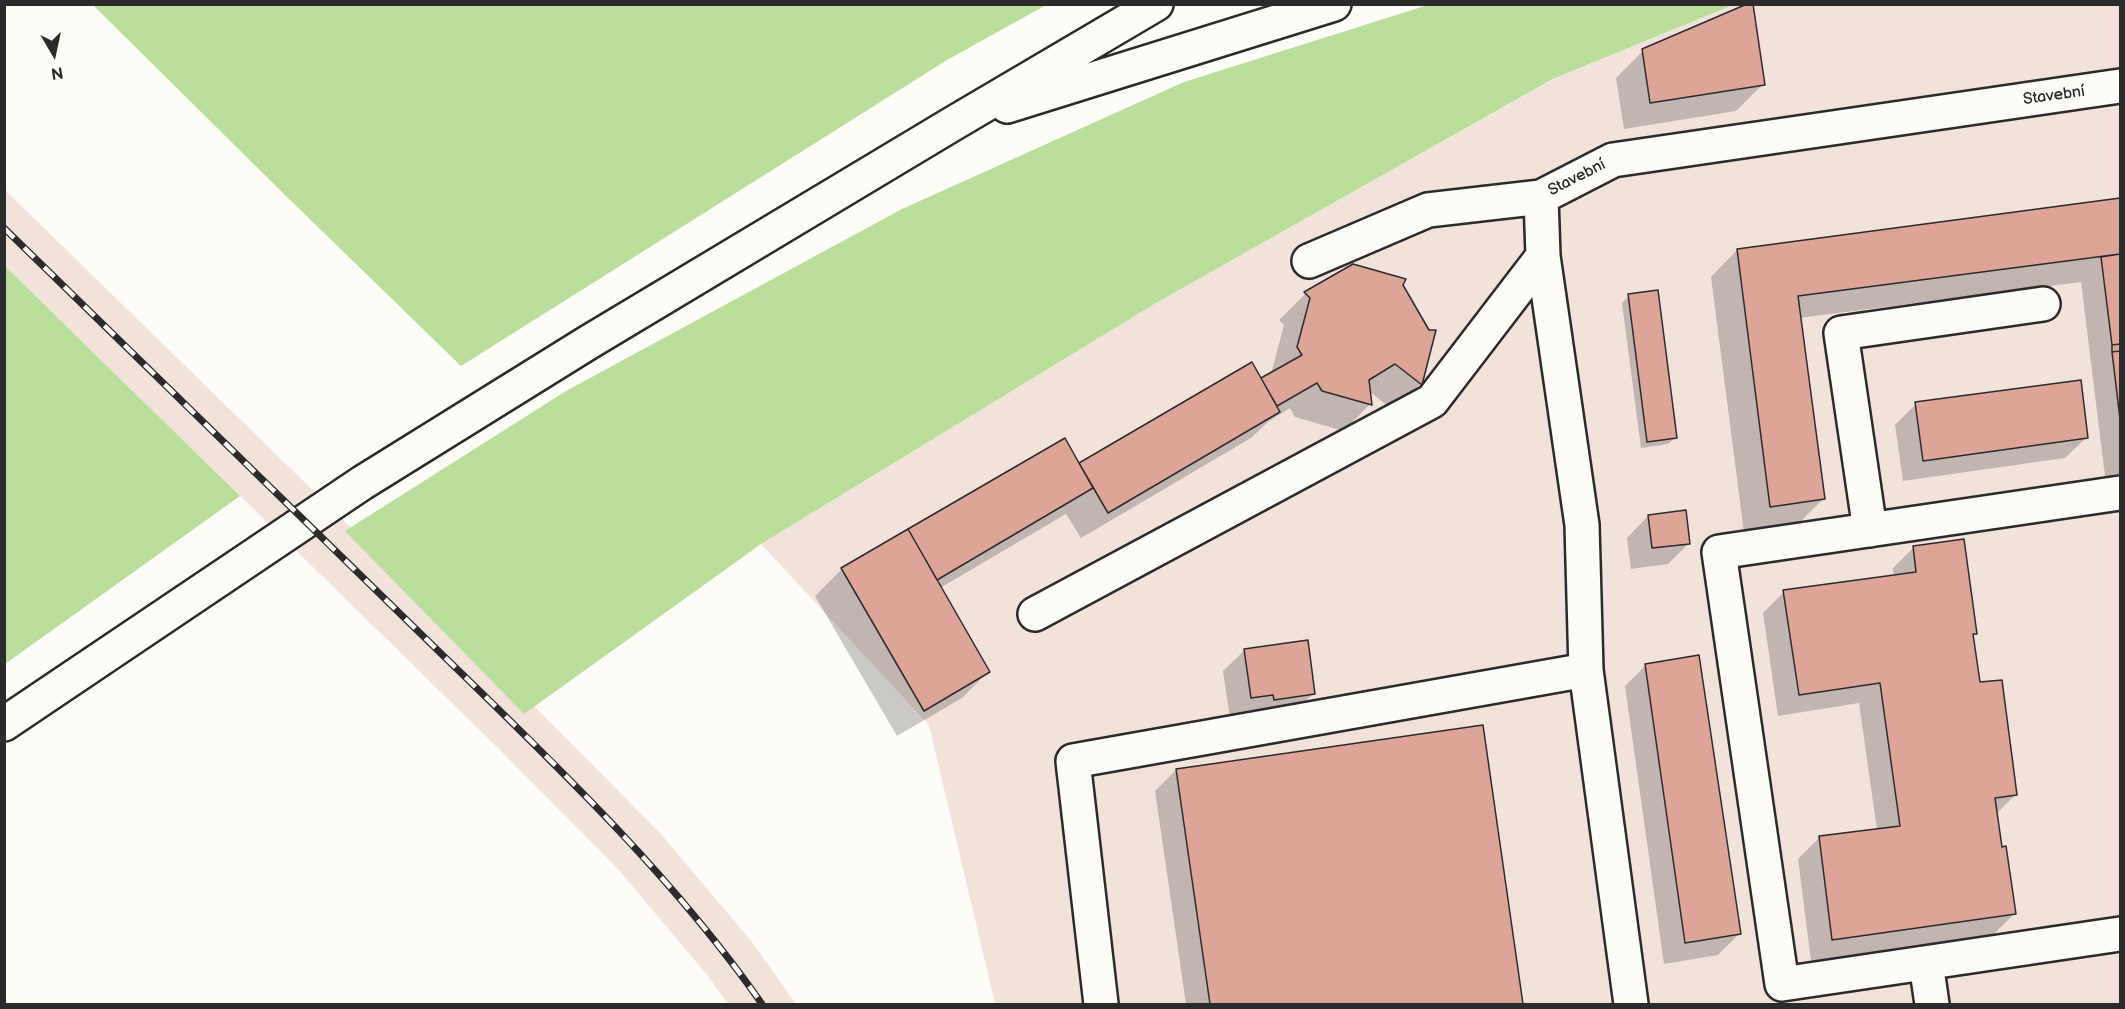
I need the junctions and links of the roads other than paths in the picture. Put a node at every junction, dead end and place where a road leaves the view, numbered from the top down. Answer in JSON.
{"nodes":[{"id":1,"x":1156,"y":4,"type":"edge"},
{"id":2,"x":1334,"y":4,"type":"edge"},
{"id":3,"x":2121,"y":86,"type":"edge"},
{"id":4,"x":954,"y":123,"type":"junction"},
{"id":5,"x":1541,"y":197,"type":"junction"},
{"id":6,"x":1543,"y":256,"type":"junction"},
{"id":7,"x":1309,"y":261,"type":"dead end"},
{"id":8,"x":2043,"y":304,"type":"dead end"},
{"id":9,"x":2121,"y":494,"type":"edge"},
{"id":10,"x":1870,"y":530,"type":"junction"},
{"id":11,"x":1035,"y":614,"type":"dead end"},
{"id":12,"x":1586,"y":670,"type":"junction"},
{"id":13,"x":4,"y":724,"type":"edge"},
{"id":14,"x":2121,"y":934,"type":"edge"},
{"id":15,"x":1926,"y":963,"type":"junction"},
{"id":16,"x":1101,"y":1005,"type":"edge"},
{"id":17,"x":1631,"y":1005,"type":"edge"},
{"id":18,"x":1932,"y":1005,"type":"edge"}],
"edges":[{"from":1,"to":4,"type":"main road"},
{"from":2,"to":4,"type":"main road"},
{"from":3,"to":5,"type":"main road","name":"Stavební"},
{"from":4,"to":13,"type":"main road"},
{"from":5,"to":6,"type":"main road","name":"Stavební"},
{"from":5,"to":7,"type":"main road"},
{"from":6,"to":11,"type":"main road"},
{"from":6,"to":12,"type":"main road","name":"Stavební"},
{"from":8,"to":10,"type":"main road"},
{"from":9,"to":10,"type":"main road"},
{"from":10,"to":15,"type":"main road"},
{"from":12,"to":16,"type":"main road"},
{"from":12,"to":17,"type":"main road","name":"Stavební"},
{"from":14,"to":15,"type":"main road"},
{"from":15,"to":18,"type":"main road"}]}
